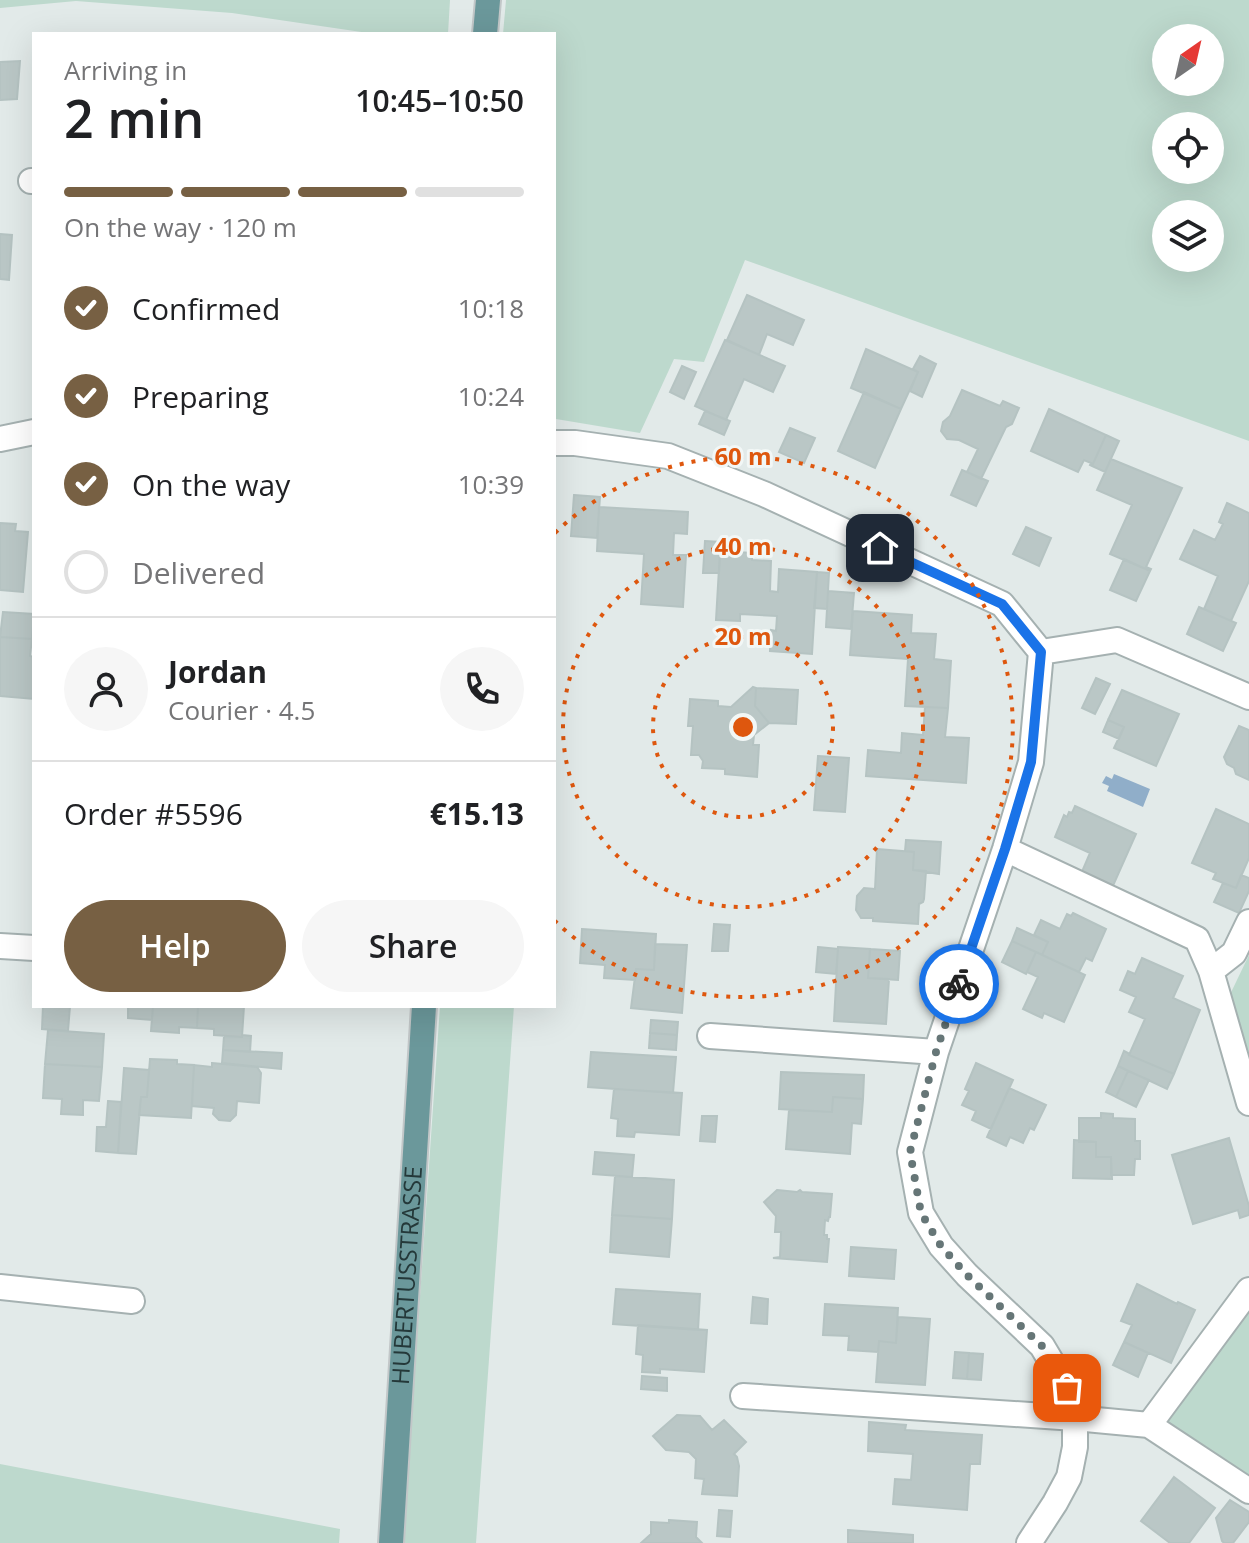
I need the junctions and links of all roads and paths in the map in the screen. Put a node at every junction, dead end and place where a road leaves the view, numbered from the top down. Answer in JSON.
{"nodes":[{"id":1,"x":488,"y":0,"type":"edge"},
{"id":2,"x":485,"y":32,"type":"edge"},
{"id":3,"x":32,"y":432,"type":"edge"},
{"id":4,"x":0,"y":439,"type":"edge"},
{"id":5,"x":556,"y":443,"type":"edge"},
{"id":6,"x":1041,"y":652,"type":"junction"},
{"id":7,"x":1249,"y":697,"type":"edge"},
{"id":8,"x":1005,"y":849,"type":"junction"},
{"id":9,"x":1249,"y":922,"type":"edge"},
{"id":10,"x":0,"y":946,"type":"edge"},
{"id":11,"x":32,"y":948,"type":"edge"},
{"id":12,"x":1211,"y":971,"type":"junction"},
{"id":13,"x":424,"y":1008,"type":"edge"},
{"id":14,"x":710,"y":1036,"type":"dead end"},
{"id":15,"x":936,"y":1052,"type":"junction"},
{"id":16,"x":1249,"y":1103,"type":"edge"},
{"id":17,"x":0,"y":1287,"type":"edge"},
{"id":18,"x":1249,"y":1290,"type":"edge"},
{"id":19,"x":132,"y":1301,"type":"dead end"},
{"id":20,"x":743,"y":1396,"type":"dead end"},
{"id":21,"x":1075,"y":1418,"type":"junction"},
{"id":22,"x":1149,"y":1425,"type":"junction"},
{"id":23,"x":1249,"y":1491,"type":"edge"},
{"id":24,"x":391,"y":1543,"type":"edge"},
{"id":25,"x":1029,"y":1543,"type":"edge"}],
"edges":[{"from":1,"to":2,"type":"main road"},
{"from":3,"to":4,"type":"street"},
{"from":5,"to":6,"type":"street"},
{"from":6,"to":7,"type":"street"},
{"from":6,"to":8,"type":"street"},
{"from":8,"to":12,"type":"street"},
{"from":8,"to":15,"type":"street"},
{"from":9,"to":12,"type":"street"},
{"from":10,"to":11,"type":"street"},
{"from":12,"to":16,"type":"street"},
{"from":13,"to":24,"type":"main road","name":"HUBERTUSSTRASSE"},
{"from":14,"to":15,"type":"street"},
{"from":15,"to":21,"type":"street"},
{"from":17,"to":19,"type":"street"},
{"from":18,"to":22,"type":"street"},
{"from":20,"to":21,"type":"street"},
{"from":21,"to":22,"type":"street"},
{"from":21,"to":25,"type":"street"},
{"from":22,"to":23,"type":"street"}]}
